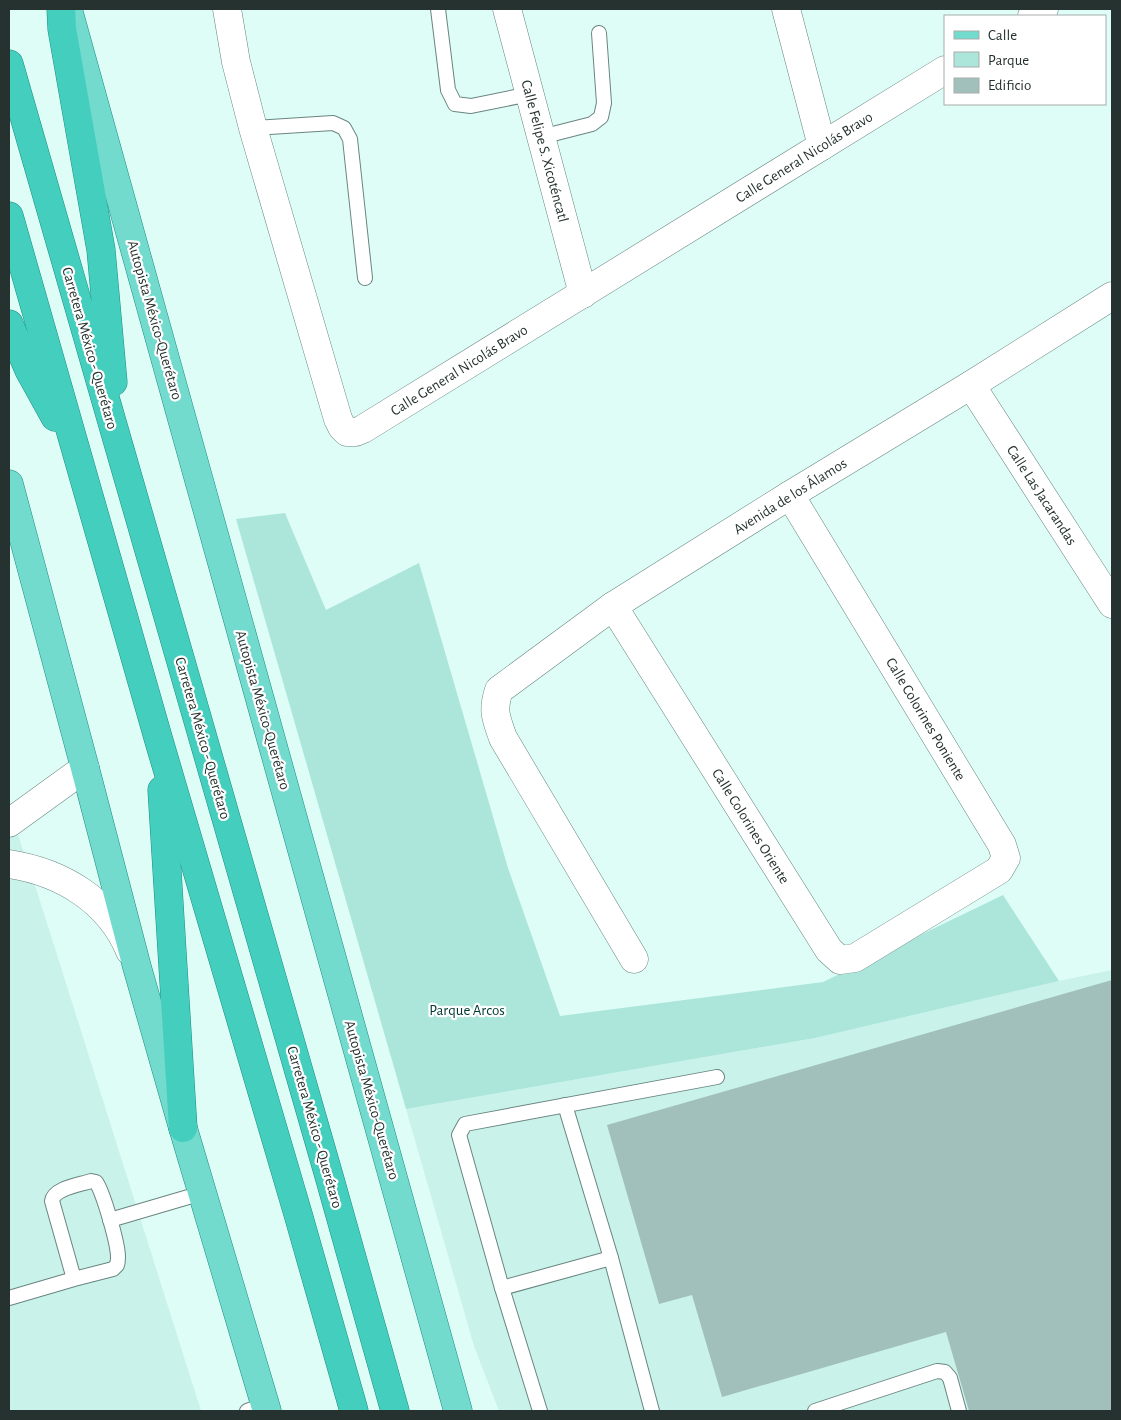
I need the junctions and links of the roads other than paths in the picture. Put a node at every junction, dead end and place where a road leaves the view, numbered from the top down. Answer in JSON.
{"nodes":[{"id":1,"x":61,"y":9,"type":"edge"},
{"id":2,"x":68,"y":9,"type":"edge"},
{"id":3,"x":227,"y":9,"type":"edge"},
{"id":4,"x":438,"y":9,"type":"edge"},
{"id":5,"x":507,"y":9,"type":"edge"},
{"id":6,"x":786,"y":9,"type":"edge"},
{"id":7,"x":599,"y":33,"type":"dead end"},
{"id":8,"x":9,"y":64,"type":"edge"},
{"id":9,"x":944,"y":71,"type":"edge"},
{"id":10,"x":530,"y":94,"type":"junction"},
{"id":11,"x":253,"y":128,"type":"junction"},
{"id":12,"x":541,"y":137,"type":"junction"},
{"id":13,"x":822,"y":146,"type":"junction"},
{"id":14,"x":9,"y":216,"type":"edge"},
{"id":15,"x":365,"y":278,"type":"dead end"},
{"id":16,"x":583,"y":294,"type":"junction"},
{"id":17,"x":1112,"y":296,"type":"edge"},
{"id":18,"x":9,"y":324,"type":"edge"},
{"id":19,"x":971,"y":385,"type":"junction"},
{"id":20,"x":118,"y":446,"type":"junction"},
{"id":21,"x":80,"y":463,"type":"junction"},
{"id":22,"x":9,"y":484,"type":"edge"},
{"id":23,"x":790,"y":495,"type":"junction"},
{"id":24,"x":1112,"y":604,"type":"edge"},
{"id":25,"x":613,"y":606,"type":"junction"},
{"id":26,"x":159,"y":741,"type":"junction"},
{"id":27,"x":85,"y":768,"type":"junction"},
{"id":28,"x":9,"y":823,"type":"edge"},
{"id":29,"x":9,"y":864,"type":"edge"},
{"id":30,"x":926,"y":915,"type":"joint"},
{"id":31,"x":634,"y":959,"type":"dead end"},
{"id":32,"x":137,"y":967,"type":"junction"},
{"id":33,"x":717,"y":1077,"type":"dead end"},
{"id":34,"x":565,"y":1106,"type":"junction"},
{"id":35,"x":183,"y":1128,"type":"junction"},
{"id":36,"x":202,"y":1193,"type":"junction"},
{"id":37,"x":110,"y":1220,"type":"junction"},
{"id":38,"x":611,"y":1258,"type":"junction"},
{"id":39,"x":74,"y":1279,"type":"junction"},
{"id":40,"x":502,"y":1288,"type":"junction"},
{"id":41,"x":9,"y":1298,"type":"edge"},
{"id":42,"x":260,"y":1409,"type":"edge"},
{"id":43,"x":354,"y":1411,"type":"edge"},
{"id":44,"x":395,"y":1411,"type":"edge"},
{"id":45,"x":458,"y":1411,"type":"edge"},
{"id":46,"x":540,"y":1411,"type":"edge"},
{"id":47,"x":652,"y":1411,"type":"edge"},
{"id":48,"x":815,"y":1411,"type":"edge"},
{"id":49,"x":959,"y":1411,"type":"edge"}],
"edges":[{"from":1,"to":20,"type":"highway"},
{"from":2,"to":45,"type":"main road","name":"Autopista México-Querétaro"},
{"from":3,"to":11,"type":"street","name":"Calle General Nicolás Bravo"},
{"from":4,"to":10,"type":"lane"},
{"from":5,"to":10,"type":"street","name":"Calle Felipe S. Xicoténcatl"},
{"from":6,"to":13,"type":"street"},
{"from":7,"to":12,"type":"lane"},
{"from":8,"to":20,"type":"highway","name":"Carretera México - Querétaro"},
{"from":9,"to":13,"type":"street","name":"Calle General Nicolás Bravo"},
{"from":10,"to":12,"type":"street","name":"Calle Felipe S. Xicoténcatl"},
{"from":11,"to":15,"type":"lane"},
{"from":11,"to":16,"type":"street","name":"Calle General Nicolás Bravo"},
{"from":12,"to":16,"type":"street","name":"Calle Felipe S. Xicoténcatl"},
{"from":13,"to":16,"type":"street","name":"Calle General Nicolás Bravo"},
{"from":14,"to":21,"type":"highway"},
{"from":17,"to":19,"type":"street","name":"Avenida de los Álamos"},
{"from":18,"to":21,"type":"highway"},
{"from":19,"to":23,"type":"street","name":"Avenida de los Álamos"},
{"from":19,"to":24,"type":"street","name":"Calle Las Jacarandas"},
{"from":20,"to":44,"type":"highway","name":"Carretera México - Querétaro"},
{"from":21,"to":26,"type":"highway"},
{"from":22,"to":27,"type":"main road"},
{"from":23,"to":25,"type":"street","name":"Avenida de los Álamos"},
{"from":23,"to":30,"type":"street","name":"Calle Colorines Poniente"},
{"from":25,"to":30,"type":"street","name":"Calle Colorines Oriente"},
{"from":25,"to":31,"type":"street","name":"Avenida de los Álamos"},
{"from":26,"to":35,"type":"highway"},
{"from":26,"to":43,"type":"highway"},
{"from":27,"to":28,"type":"street"},
{"from":27,"to":32,"type":"main road"},
{"from":29,"to":32,"type":"street"},
{"from":32,"to":35,"type":"main road"},
{"from":33,"to":34,"type":"lane"},
{"from":34,"to":38,"type":"lane"},
{"from":34,"to":40,"type":"lane"},
{"from":35,"to":36,"type":"main road"},
{"from":36,"to":37,"type":"lane"},
{"from":36,"to":42,"type":"main road"},
{"from":37,"to":39,"type":"lane"},
{"from":37,"to":39,"type":"lane"},
{"from":38,"to":40,"type":"lane"},
{"from":38,"to":47,"type":"lane"},
{"from":39,"to":41,"type":"lane"},
{"from":40,"to":46,"type":"lane"},
{"from":48,"to":49,"type":"lane"}]}
